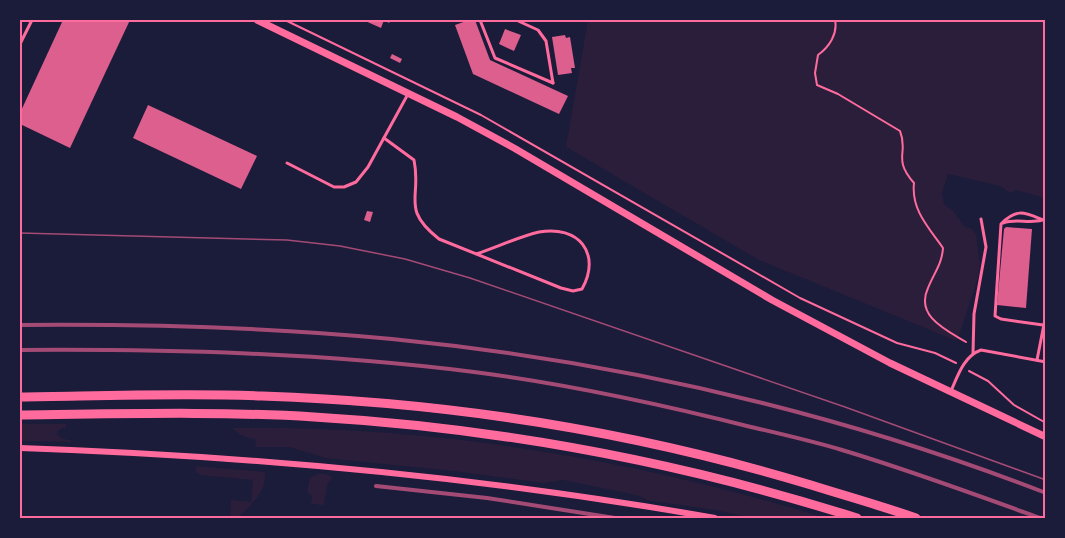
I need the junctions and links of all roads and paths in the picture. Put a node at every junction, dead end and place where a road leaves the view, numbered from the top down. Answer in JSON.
{"nodes":[{"id":1,"x":32,"y":20,"type":"edge"},
{"id":2,"x":257,"y":20,"type":"edge"},
{"id":3,"x":285,"y":20,"type":"edge"},
{"id":4,"x":480,"y":20,"type":"edge"},
{"id":5,"x":516,"y":20,"type":"edge"},
{"id":6,"x":835,"y":20,"type":"edge"},
{"id":7,"x":20,"y":44,"type":"edge"},
{"id":8,"x":409,"y":93,"type":"junction"},
{"id":9,"x":384,"y":138,"type":"junction"},
{"id":10,"x":287,"y":164,"type":"dead end"},
{"id":11,"x":981,"y":219,"type":"dead end"},
{"id":12,"x":1044,"y":220,"type":"edge"},
{"id":13,"x":1001,"y":224,"type":"junction"},
{"id":14,"x":476,"y":254,"type":"junction"},
{"id":15,"x":1046,"y":314,"type":"edge"},
{"id":16,"x":1043,"y":325,"type":"junction"},
{"id":17,"x":973,"y":345,"type":"junction"},
{"id":18,"x":973,"y":353,"type":"junction"},
{"id":19,"x":1037,"y":360,"type":"junction"},
{"id":20,"x":1046,"y":362,"type":"edge"},
{"id":21,"x":962,"y":367,"type":"junction"},
{"id":22,"x":950,"y":393,"type":"junction"},
{"id":23,"x":20,"y":397,"type":"edge"},
{"id":24,"x":20,"y":415,"type":"edge"},
{"id":25,"x":1046,"y":423,"type":"edge"},
{"id":26,"x":1046,"y":437,"type":"edge"},
{"id":27,"x":20,"y":448,"type":"edge"},
{"id":28,"x":715,"y":519,"type":"edge"},
{"id":29,"x":857,"y":519,"type":"edge"},
{"id":30,"x":916,"y":519,"type":"edge"}],
"edges":[{"from":1,"to":7,"type":"lane"},
{"from":2,"to":8,"type":"street"},
{"from":3,"to":21,"type":"path"},
{"from":4,"to":5,"type":"lane"},
{"from":6,"to":17,"type":"path"},
{"from":8,"to":9,"type":"lane"},
{"from":8,"to":22,"type":"street"},
{"from":9,"to":10,"type":"lane"},
{"from":9,"to":14,"type":"lane"},
{"from":11,"to":17,"type":"lane"},
{"from":12,"to":13,"type":"lane"},
{"from":12,"to":13,"type":"lane"},
{"from":13,"to":16,"type":"lane"},
{"from":14,"to":14,"type":"lane"},
{"from":15,"to":16,"type":"lane"},
{"from":16,"to":19,"type":"lane"},
{"from":17,"to":18,"type":"lane"},
{"from":18,"to":19,"type":"lane"},
{"from":18,"to":21,"type":"lane"},
{"from":19,"to":20,"type":"lane"},
{"from":21,"to":22,"type":"lane"},
{"from":21,"to":25,"type":"path"},
{"from":22,"to":26,"type":"street"},
{"from":23,"to":30,"type":"highway"},
{"from":24,"to":29,"type":"highway"},
{"from":27,"to":28,"type":"street"}]}
